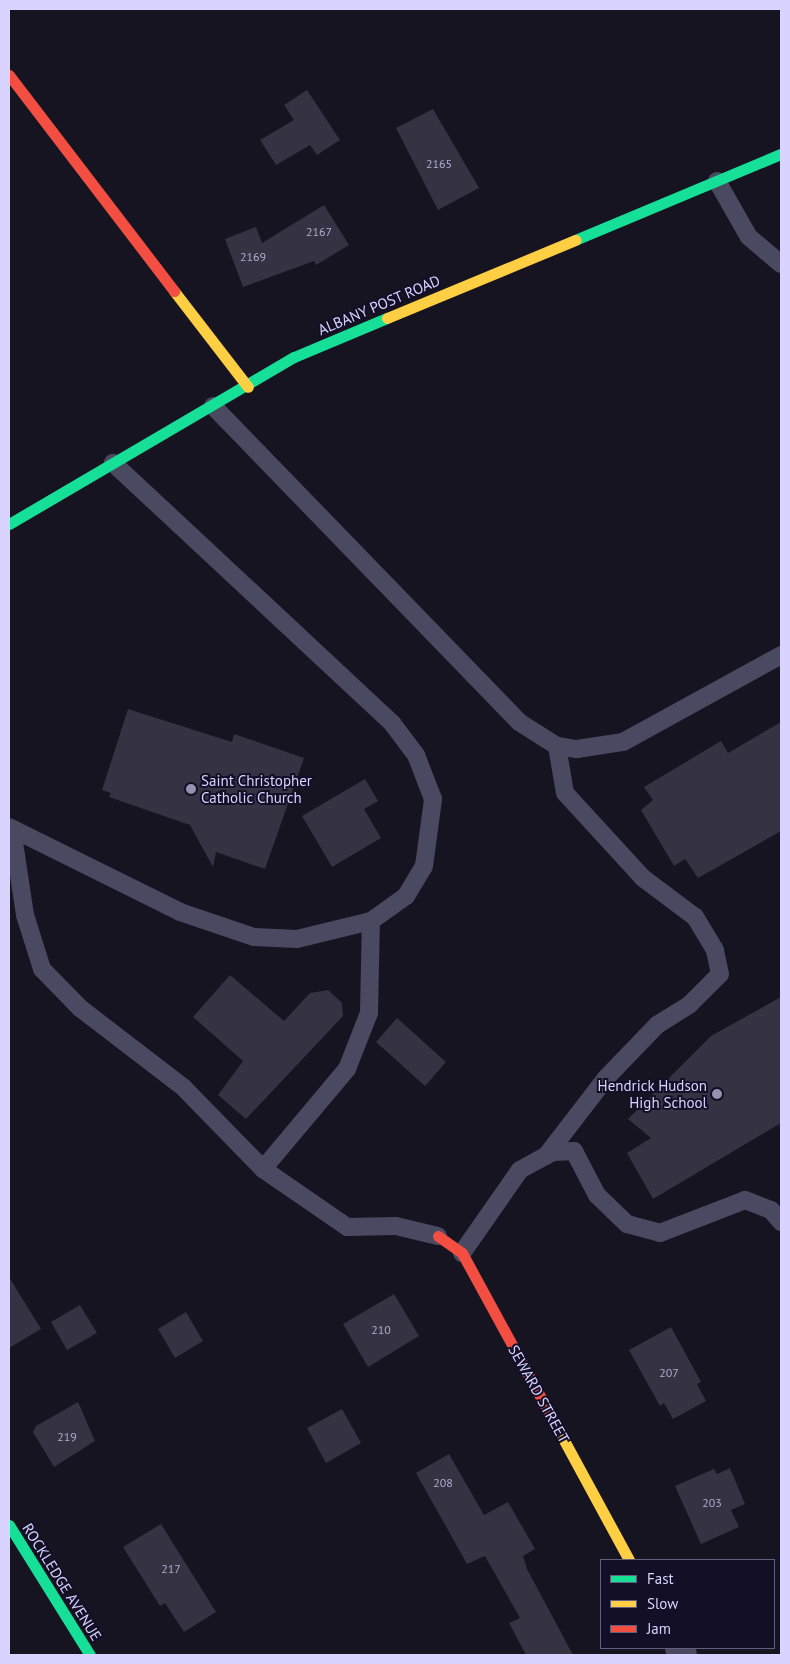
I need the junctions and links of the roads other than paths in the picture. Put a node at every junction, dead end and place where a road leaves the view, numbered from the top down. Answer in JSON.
{"nodes":[{"id":1,"x":9,"y":75,"type":"edge"},
{"id":2,"x":781,"y":154,"type":"edge"},
{"id":3,"x":717,"y":181,"type":"junction"},
{"id":4,"x":781,"y":264,"type":"edge"},
{"id":5,"x":248,"y":386,"type":"junction"},
{"id":6,"x":212,"y":406,"type":"junction"},
{"id":7,"x":113,"y":463,"type":"junction"},
{"id":8,"x":9,"y":524,"type":"edge"},
{"id":9,"x":781,"y":655,"type":"edge"},
{"id":10,"x":557,"y":746,"type":"junction"},
{"id":11,"x":10,"y":828,"type":"edge"},
{"id":12,"x":371,"y":921,"type":"junction"},
{"id":13,"x":546,"y":1156,"type":"junction"},
{"id":14,"x":263,"y":1169,"type":"junction"},
{"id":15,"x":781,"y":1222,"type":"edge"},
{"id":16,"x":438,"y":1236,"type":"joint"},
{"id":17,"x":462,"y":1252,"type":"junction"},
{"id":18,"x":9,"y":1525,"type":"edge"},
{"id":19,"x":629,"y":1559,"type":"edge"},
{"id":20,"x":90,"y":1655,"type":"edge"}],
"edges":[{"from":1,"to":5,"type":"street"},
{"from":2,"to":3,"type":"street","name":"ALBANY POST ROAD"},
{"from":3,"to":4,"type":"lane"},
{"from":3,"to":5,"type":"street","name":"ALBANY POST ROAD"},
{"from":5,"to":6,"type":"street","name":"ALBANY POST ROAD"},
{"from":6,"to":7,"type":"street","name":"ALBANY POST ROAD"},
{"from":6,"to":10,"type":"lane"},
{"from":7,"to":8,"type":"street","name":"ALBANY POST ROAD"},
{"from":7,"to":12,"type":"lane"},
{"from":9,"to":10,"type":"lane"},
{"from":10,"to":13,"type":"lane"},
{"from":11,"to":12,"type":"lane"},
{"from":11,"to":14,"type":"lane"},
{"from":12,"to":14,"type":"lane"},
{"from":13,"to":15,"type":"lane"},
{"from":13,"to":17,"type":"lane"},
{"from":14,"to":16,"type":"lane"},
{"from":16,"to":17,"type":"street","name":"SEWARD STREET"},
{"from":17,"to":19,"type":"street","name":"SEWARD STREET"},
{"from":18,"to":20,"type":"street","name":"ROCKLEDGE AVENUE"}]}
